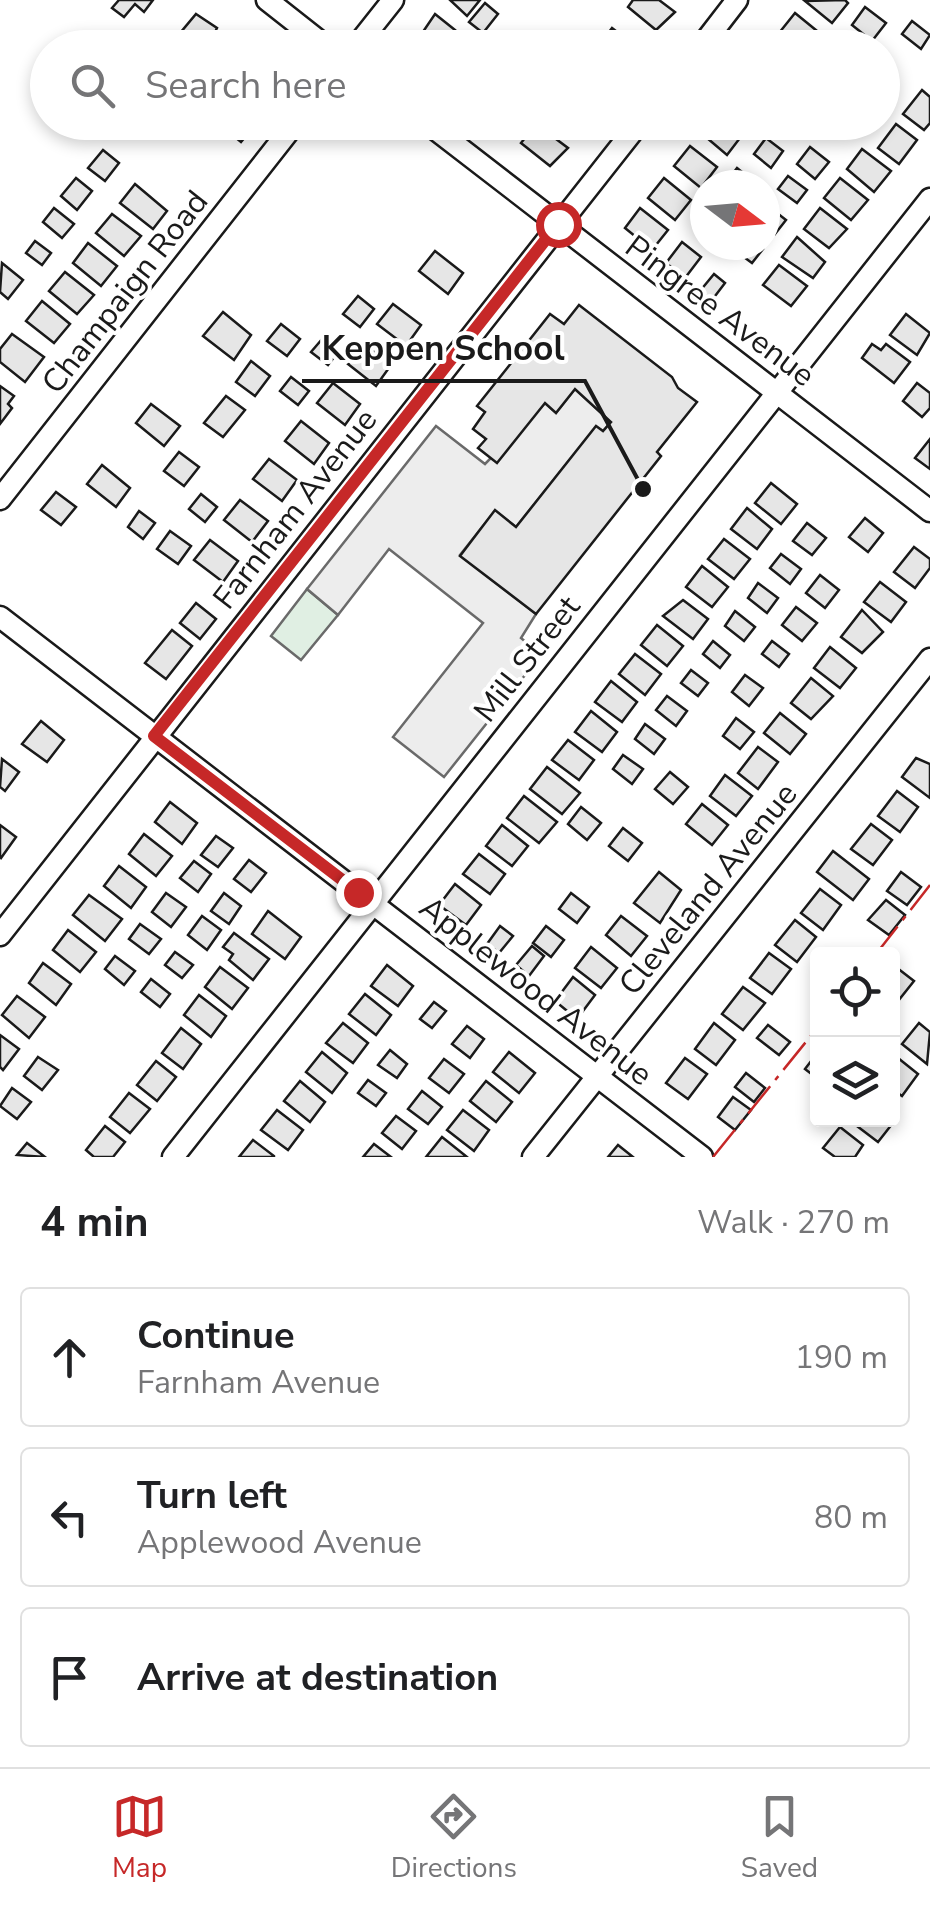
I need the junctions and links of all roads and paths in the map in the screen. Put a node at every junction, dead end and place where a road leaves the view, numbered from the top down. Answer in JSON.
{"nodes":[{"id":1,"x":267,"y":0,"type":"edge"},
{"id":2,"x":393,"y":0,"type":"edge"},
{"id":3,"x":738,"y":0,"type":"edge"},
{"id":4,"x":305,"y":30,"type":"edge"},
{"id":5,"x":370,"y":30,"type":"edge"},
{"id":6,"x":714,"y":30,"type":"edge"},
{"id":7,"x":282,"y":140,"type":"edge"},
{"id":8,"x":449,"y":140,"type":"edge"},
{"id":9,"x":626,"y":140,"type":"edge"},
{"id":10,"x":930,"y":199,"type":"edge"},
{"id":11,"x":558,"y":224,"type":"junction"},
{"id":12,"x":777,"y":392,"type":"junction"},
{"id":13,"x":0,"y":499,"type":"edge"},
{"id":14,"x":930,"y":510,"type":"edge"},
{"id":15,"x":0,"y":617,"type":"edge"},
{"id":16,"x":930,"y":659,"type":"edge"},
{"id":17,"x":154,"y":736,"type":"junction"},
{"id":18,"x":373,"y":903,"type":"junction"},
{"id":19,"x":0,"y":935,"type":"edge"},
{"id":20,"x":597,"y":1076,"type":"junction"},
{"id":21,"x":173,"y":1157,"type":"edge"},
{"id":22,"x":533,"y":1157,"type":"edge"},
{"id":23,"x":702,"y":1157,"type":"edge"}],
"edges":[{"from":1,"to":4,"type":"street"},
{"from":2,"to":5,"type":"street"},
{"from":3,"to":6,"type":"street"},
{"from":7,"to":13,"type":"street","name":"Champaign Road"},
{"from":8,"to":11,"type":"street","name":"Pingree Avenue"},
{"from":9,"to":11,"type":"street","name":"Farnham Avenue"},
{"from":10,"to":12,"type":"street","name":"Mill Street"},
{"from":11,"to":12,"type":"street","name":"Pingree Avenue"},
{"from":11,"to":17,"type":"street","name":"Farnham Avenue"},
{"from":12,"to":14,"type":"street","name":"Pingree Avenue"},
{"from":12,"to":18,"type":"street","name":"Mill Street"},
{"from":15,"to":17,"type":"street","name":"Applewood Avenue"},
{"from":16,"to":20,"type":"street","name":"Cleveland Avenue"},
{"from":17,"to":18,"type":"street","name":"Applewood Avenue"},
{"from":17,"to":19,"type":"street","name":"Farnham Avenue"},
{"from":18,"to":20,"type":"street","name":"Applewood Avenue"},
{"from":18,"to":21,"type":"street","name":"Mill Street"},
{"from":20,"to":22,"type":"street","name":"Cleveland Avenue"},
{"from":20,"to":23,"type":"street","name":"Applewood Avenue"}]}
